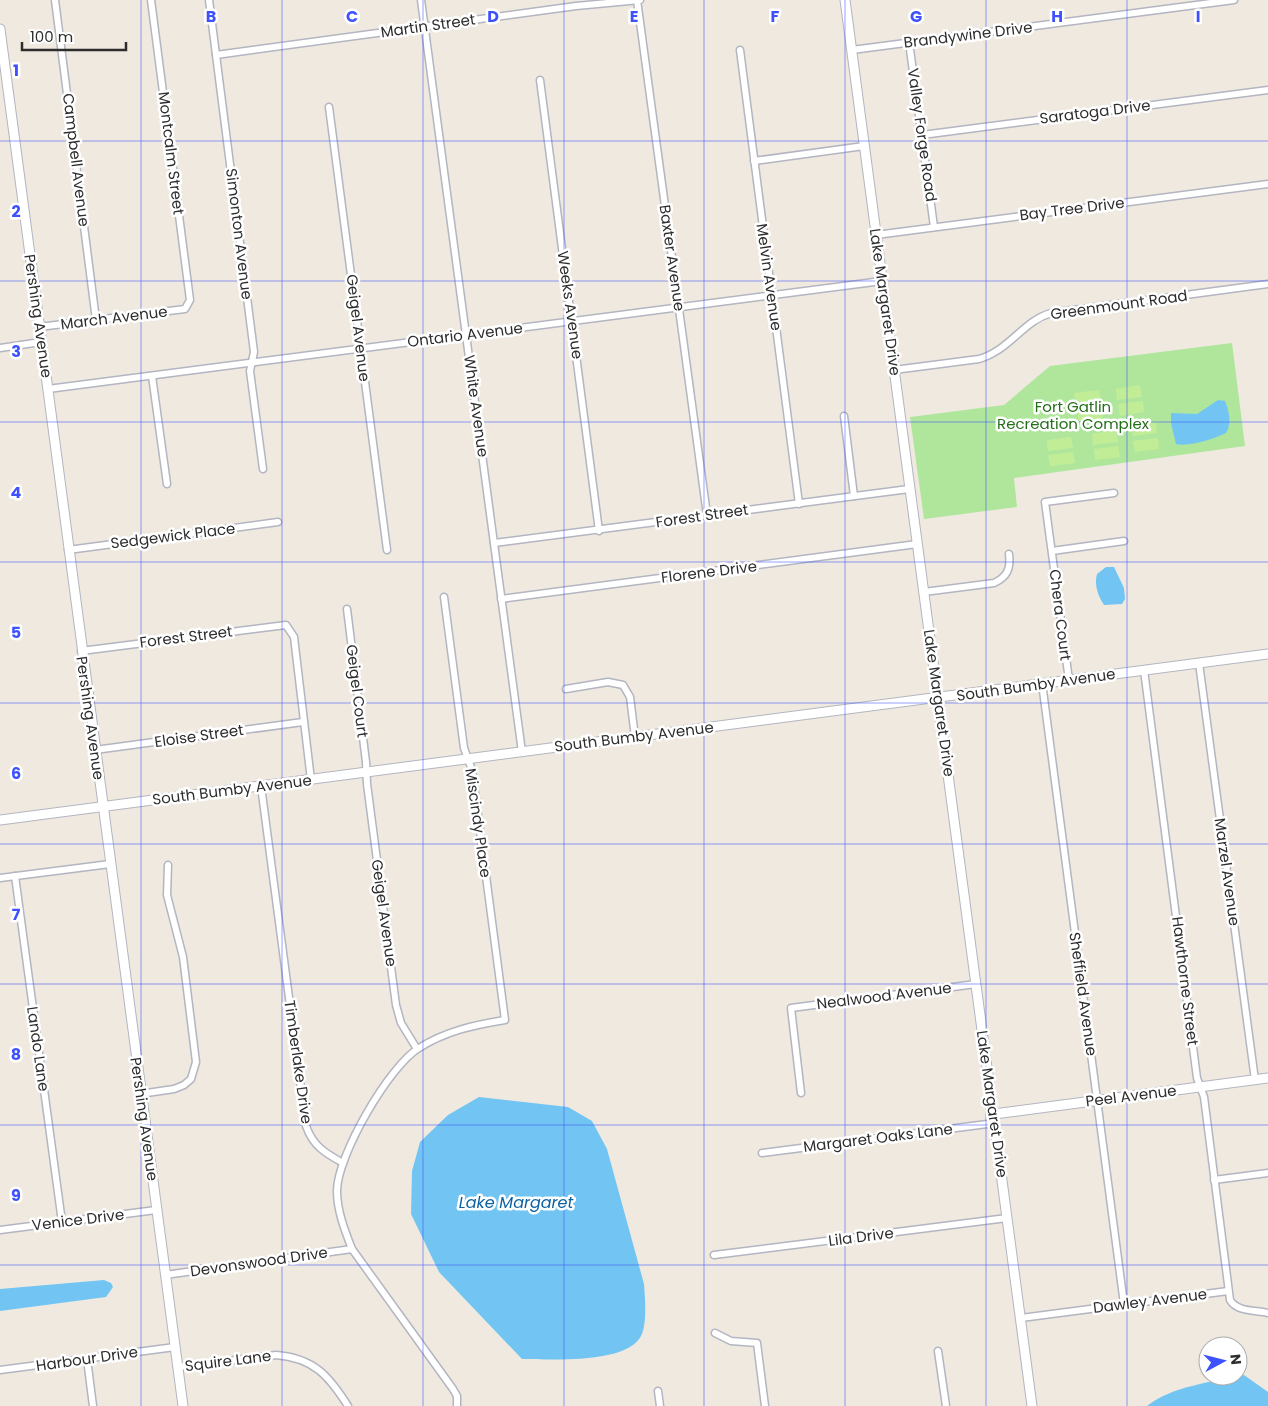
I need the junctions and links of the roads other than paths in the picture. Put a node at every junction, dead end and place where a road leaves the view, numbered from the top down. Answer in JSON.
{"nodes":[{"id":1,"x":55,"y":0,"type":"edge"},
{"id":2,"x":151,"y":0,"type":"edge"},
{"id":3,"x":210,"y":0,"type":"edge"},
{"id":4,"x":421,"y":0,"type":"edge"},
{"id":5,"x":638,"y":0,"type":"edge"},
{"id":6,"x":845,"y":0,"type":"edge"},
{"id":7,"x":1234,"y":0,"type":"edge"},
{"id":8,"x":425,"y":27,"type":"junction"},
{"id":9,"x":0,"y":29,"type":"edge"},
{"id":10,"x":909,"y":42,"type":"junction"},
{"id":11,"x":740,"y":50,"type":"dead end"},
{"id":12,"x":852,"y":50,"type":"junction"},
{"id":13,"x":216,"y":55,"type":"junction"},
{"id":14,"x":540,"y":80,"type":"dead end"},
{"id":15,"x":1268,"y":90,"type":"edge"},
{"id":16,"x":329,"y":107,"type":"dead end"},
{"id":17,"x":922,"y":135,"type":"junction"},
{"id":18,"x":864,"y":146,"type":"junction"},
{"id":19,"x":754,"y":161,"type":"junction"},
{"id":20,"x":1268,"y":184,"type":"edge"},
{"id":21,"x":934,"y":227,"type":"junction"},
{"id":22,"x":876,"y":235,"type":"junction"},
{"id":23,"x":882,"y":281,"type":"junction"},
{"id":24,"x":1268,"y":284,"type":"edge"},
{"id":25,"x":772,"y":295,"type":"junction"},
{"id":26,"x":188,"y":306,"type":"joint"},
{"id":27,"x":678,"y":307,"type":"junction"},
{"id":28,"x":96,"y":320,"type":"junction"},
{"id":29,"x":572,"y":321,"type":"junction"},
{"id":30,"x":39,"y":327,"type":"junction"},
{"id":31,"x":467,"y":335,"type":"junction"},
{"id":32,"x":41,"y":342,"type":"junction"},
{"id":33,"x":0,"y":348,"type":"edge"},
{"id":34,"x":360,"y":348,"type":"junction"},
{"id":35,"x":252,"y":362,"type":"junction"},
{"id":36,"x":894,"y":370,"type":"junction"},
{"id":37,"x":152,"y":376,"type":"junction"},
{"id":38,"x":48,"y":389,"type":"junction"},
{"id":39,"x":844,"y":416,"type":"dead end"},
{"id":40,"x":263,"y":469,"type":"dead end"},
{"id":41,"x":167,"y":484,"type":"dead end"},
{"id":42,"x":910,"y":489,"type":"junction"},
{"id":43,"x":1114,"y":493,"type":"dead end"},
{"id":44,"x":854,"y":496,"type":"junction"},
{"id":45,"x":799,"y":504,"type":"junction"},
{"id":46,"x":707,"y":515,"type":"junction"},
{"id":47,"x":278,"y":522,"type":"dead end"},
{"id":48,"x":599,"y":531,"type":"junction"},
{"id":49,"x":1124,"y":541,"type":"dead end"},
{"id":50,"x":494,"y":543,"type":"junction"},
{"id":51,"x":917,"y":544,"type":"junction"},
{"id":52,"x":68,"y":550,"type":"junction"},
{"id":53,"x":387,"y":550,"type":"dead end"},
{"id":54,"x":1052,"y":551,"type":"junction"},
{"id":55,"x":1009,"y":554,"type":"dead end"},
{"id":56,"x":924,"y":592,"type":"junction"},
{"id":57,"x":444,"y":596,"type":"dead end"},
{"id":58,"x":501,"y":599,"type":"junction"},
{"id":59,"x":347,"y":609,"type":"dead end"},
{"id":60,"x":81,"y":651,"type":"junction"},
{"id":61,"x":1268,"y":654,"type":"edge"},
{"id":62,"x":1199,"y":663,"type":"junction"},
{"id":63,"x":1144,"y":670,"type":"junction"},
{"id":64,"x":1069,"y":680,"type":"junction"},
{"id":65,"x":1042,"y":684,"type":"junction"},
{"id":66,"x":566,"y":688,"type":"dead end"},
{"id":67,"x":938,"y":698,"type":"junction"},
{"id":68,"x":304,"y":722,"type":"junction"},
{"id":69,"x":635,"y":737,"type":"junction"},
{"id":70,"x":95,"y":750,"type":"junction"},
{"id":71,"x":522,"y":752,"type":"junction"},
{"id":72,"x":468,"y":760,"type":"junction"},
{"id":73,"x":366,"y":772,"type":"junction"},
{"id":74,"x":311,"y":780,"type":"junction"},
{"id":75,"x":261,"y":786,"type":"junction"},
{"id":76,"x":102,"y":807,"type":"junction"},
{"id":77,"x":0,"y":820,"type":"edge"},
{"id":78,"x":110,"y":864,"type":"junction"},
{"id":79,"x":168,"y":865,"type":"dead end"},
{"id":80,"x":15,"y":876,"type":"junction"},
{"id":81,"x":0,"y":878,"type":"edge"},
{"id":82,"x":976,"y":984,"type":"junction"},
{"id":83,"x":417,"y":1049,"type":"junction"},
{"id":84,"x":1268,"y":1078,"type":"edge"},
{"id":85,"x":1255,"y":1080,"type":"junction"},
{"id":86,"x":1201,"y":1088,"type":"junction"},
{"id":87,"x":801,"y":1093,"type":"dead end"},
{"id":88,"x":140,"y":1094,"type":"junction"},
{"id":89,"x":1098,"y":1101,"type":"junction"},
{"id":90,"x":994,"y":1114,"type":"junction"},
{"id":91,"x":995,"y":1123,"type":"junction"},
{"id":92,"x":762,"y":1153,"type":"dead end"},
{"id":93,"x":343,"y":1163,"type":"junction"},
{"id":94,"x":1268,"y":1172,"type":"edge"},
{"id":95,"x":1214,"y":1180,"type":"junction"},
{"id":96,"x":156,"y":1210,"type":"junction"},
{"id":97,"x":1008,"y":1218,"type":"junction"},
{"id":98,"x":62,"y":1222,"type":"junction"},
{"id":99,"x":0,"y":1230,"type":"edge"},
{"id":100,"x":352,"y":1249,"type":"junction"},
{"id":101,"x":714,"y":1255,"type":"dead end"},
{"id":102,"x":165,"y":1275,"type":"junction"},
{"id":103,"x":1228,"y":1291,"type":"junction"},
{"id":104,"x":1124,"y":1304,"type":"junction"},
{"id":105,"x":1268,"y":1313,"type":"edge"},
{"id":106,"x":1021,"y":1318,"type":"junction"},
{"id":107,"x":716,"y":1333,"type":"dead end"},
{"id":108,"x":175,"y":1347,"type":"junction"},
{"id":109,"x":938,"y":1351,"type":"dead end"},
{"id":110,"x":87,"y":1359,"type":"junction"},
{"id":111,"x":177,"y":1368,"type":"junction"},
{"id":112,"x":0,"y":1370,"type":"edge"},
{"id":113,"x":658,"y":1391,"type":"dead end"},
{"id":114,"x":93,"y":1406,"type":"edge"},
{"id":115,"x":182,"y":1406,"type":"edge"},
{"id":116,"x":348,"y":1406,"type":"edge"},
{"id":117,"x":457,"y":1406,"type":"edge"},
{"id":118,"x":660,"y":1406,"type":"edge"},
{"id":119,"x":765,"y":1406,"type":"edge"},
{"id":120,"x":946,"y":1406,"type":"edge"},
{"id":121,"x":1032,"y":1406,"type":"edge"}],
"edges":[{"from":1,"to":28,"type":"street","name":"Campbell Avenue"},
{"from":2,"to":26,"type":"street","name":"Montcalm Street"},
{"from":3,"to":13,"type":"street","name":"Simonton Avenue"},
{"from":4,"to":8,"type":"street","name":"White Avenue"},
{"from":5,"to":8,"type":"street","name":"Martin Street"},
{"from":5,"to":27,"type":"street","name":"Baxter Avenue"},
{"from":6,"to":12,"type":"street","name":"Lake Margaret Drive"},
{"from":7,"to":10,"type":"street","name":"Brandywine Drive"},
{"from":8,"to":13,"type":"street","name":"Martin Street"},
{"from":8,"to":31,"type":"street","name":"White Avenue"},
{"from":9,"to":30,"type":"street","name":"Pershing Avenue"},
{"from":10,"to":12,"type":"street","name":"Brandywine Drive"},
{"from":10,"to":17,"type":"street","name":"Valley Forge Road"},
{"from":11,"to":19,"type":"street","name":"Melvin Avenue"},
{"from":12,"to":18,"type":"street","name":"Lake Margaret Drive"},
{"from":13,"to":35,"type":"street","name":"Simonton Avenue"},
{"from":14,"to":29,"type":"street","name":"Weeks Avenue"},
{"from":15,"to":17,"type":"street","name":"Saratoga Drive"},
{"from":16,"to":34,"type":"street","name":"Geigel Avenue"},
{"from":17,"to":21,"type":"street","name":"Valley Forge Road"},
{"from":18,"to":19,"type":"street"},
{"from":18,"to":22,"type":"street","name":"Lake Margaret Drive"},
{"from":19,"to":25,"type":"street","name":"Melvin Avenue"},
{"from":20,"to":21,"type":"street","name":"Bay Tree Drive"},
{"from":21,"to":22,"type":"street","name":"Bay Tree Drive"},
{"from":22,"to":23,"type":"street","name":"Lake Margaret Drive"},
{"from":23,"to":25,"type":"street","name":"Ontario Avenue"},
{"from":23,"to":36,"type":"street","name":"Lake Margaret Drive"},
{"from":24,"to":36,"type":"street","name":"Greenmount Road"},
{"from":25,"to":27,"type":"street","name":"Ontario Avenue"},
{"from":25,"to":45,"type":"street","name":"Melvin Avenue"},
{"from":26,"to":28,"type":"street","name":"March Avenue"},
{"from":27,"to":29,"type":"street","name":"Ontario Avenue"},
{"from":27,"to":46,"type":"street","name":"Baxter Avenue"},
{"from":28,"to":30,"type":"street","name":"March Avenue"},
{"from":29,"to":31,"type":"street","name":"Ontario Avenue"},
{"from":29,"to":48,"type":"street","name":"Weeks Avenue"},
{"from":30,"to":32,"type":"street","name":"Pershing Avenue"},
{"from":31,"to":34,"type":"street","name":"Ontario Avenue"},
{"from":31,"to":50,"type":"street","name":"White Avenue"},
{"from":32,"to":33,"type":"street","name":"March Avenue"},
{"from":32,"to":38,"type":"street","name":"Pershing Avenue"},
{"from":34,"to":35,"type":"street","name":"Ontario Avenue"},
{"from":34,"to":53,"type":"street","name":"Geigel Avenue"},
{"from":35,"to":37,"type":"street","name":"Ontario Avenue"},
{"from":35,"to":40,"type":"street","name":"Simonton Avenue"},
{"from":36,"to":42,"type":"street","name":"Lake Margaret Drive"},
{"from":37,"to":38,"type":"street","name":"Ontario Avenue"},
{"from":37,"to":41,"type":"street"},
{"from":38,"to":52,"type":"street","name":"Pershing Avenue"},
{"from":39,"to":44,"type":"street"},
{"from":42,"to":44,"type":"street","name":"Forest Street"},
{"from":42,"to":51,"type":"street","name":"Lake Margaret Drive"},
{"from":43,"to":54,"type":"street","name":"Chera Court"},
{"from":44,"to":45,"type":"street","name":"Forest Street"},
{"from":45,"to":46,"type":"street","name":"Forest Street"},
{"from":46,"to":48,"type":"street","name":"Forest Street"},
{"from":47,"to":52,"type":"street","name":"Sedgewick Place"},
{"from":48,"to":50,"type":"street","name":"Forest Street"},
{"from":49,"to":54,"type":"street","name":"Chera Court"},
{"from":50,"to":58,"type":"street","name":"White Avenue"},
{"from":51,"to":56,"type":"street","name":"Lake Margaret Drive"},
{"from":51,"to":58,"type":"street","name":"Florene Drive"},
{"from":52,"to":60,"type":"street","name":"Pershing Avenue"},
{"from":54,"to":64,"type":"street","name":"Chera Court"},
{"from":55,"to":56,"type":"street"},
{"from":56,"to":67,"type":"street","name":"Lake Margaret Drive"},
{"from":57,"to":72,"type":"street","name":"Miscindy Place"},
{"from":58,"to":71,"type":"street","name":"White Avenue"},
{"from":59,"to":73,"type":"street","name":"Geigel Court"},
{"from":60,"to":68,"type":"street","name":"Forest Street"},
{"from":60,"to":70,"type":"street","name":"Pershing Avenue"},
{"from":61,"to":62,"type":"street","name":"South Bumby Avenue"},
{"from":62,"to":63,"type":"street","name":"South Bumby Avenue"},
{"from":62,"to":85,"type":"street","name":"Marzel Avenue"},
{"from":63,"to":64,"type":"street","name":"South Bumby Avenue"},
{"from":63,"to":86,"type":"street","name":"Hawthorne Street"},
{"from":64,"to":65,"type":"street","name":"South Bumby Avenue"},
{"from":65,"to":67,"type":"street","name":"South Bumby Avenue"},
{"from":65,"to":89,"type":"street","name":"Sheffield Avenue"},
{"from":66,"to":69,"type":"street"},
{"from":67,"to":69,"type":"street","name":"South Bumby Avenue"},
{"from":67,"to":82,"type":"street","name":"Lake Margaret Drive"},
{"from":68,"to":70,"type":"street","name":"Eloise Street"},
{"from":68,"to":74,"type":"street"},
{"from":69,"to":71,"type":"street","name":"South Bumby Avenue"},
{"from":70,"to":76,"type":"street","name":"Pershing Avenue"},
{"from":71,"to":72,"type":"street","name":"South Bumby Avenue"},
{"from":72,"to":73,"type":"street","name":"South Bumby Avenue"},
{"from":72,"to":83,"type":"street","name":"Miscindy Place"},
{"from":73,"to":74,"type":"street","name":"South Bumby Avenue"},
{"from":73,"to":83,"type":"street","name":"Geigel Avenue"},
{"from":74,"to":75,"type":"street","name":"South Bumby Avenue"},
{"from":75,"to":76,"type":"street","name":"South Bumby Avenue"},
{"from":75,"to":93,"type":"street","name":"Timberlake Drive"},
{"from":76,"to":77,"type":"street","name":"South Bumby Avenue"},
{"from":76,"to":78,"type":"street","name":"Pershing Avenue"},
{"from":78,"to":80,"type":"street"},
{"from":78,"to":88,"type":"street","name":"Pershing Avenue"},
{"from":79,"to":88,"type":"street"},
{"from":80,"to":81,"type":"street"},
{"from":80,"to":98,"type":"street","name":"Lando Lane"},
{"from":82,"to":87,"type":"street","name":"Nealwood Avenue"},
{"from":82,"to":90,"type":"street","name":"Lake Margaret Drive"},
{"from":83,"to":93,"type":"street"},
{"from":84,"to":85,"type":"street","name":"Peel Avenue"},
{"from":85,"to":86,"type":"street","name":"Peel Avenue"},
{"from":86,"to":89,"type":"street","name":"Peel Avenue"},
{"from":86,"to":95,"type":"street","name":"Hawthorne Street"},
{"from":88,"to":96,"type":"street","name":"Pershing Avenue"},
{"from":89,"to":90,"type":"street","name":"Peel Avenue"},
{"from":89,"to":104,"type":"street","name":"Sheffield Avenue"},
{"from":90,"to":91,"type":"street","name":"Lake Margaret Drive"},
{"from":91,"to":92,"type":"street","name":"Margaret Oaks Lane"},
{"from":91,"to":97,"type":"street","name":"Lake Margaret Drive"},
{"from":93,"to":100,"type":"street"},
{"from":94,"to":95,"type":"street"},
{"from":95,"to":103,"type":"street","name":"Hawthorne Street"},
{"from":96,"to":98,"type":"street","name":"Venice Drive"},
{"from":96,"to":102,"type":"street","name":"Pershing Avenue"},
{"from":97,"to":101,"type":"street","name":"Lila Drive"},
{"from":97,"to":106,"type":"street","name":"Lake Margaret Drive"},
{"from":98,"to":99,"type":"street","name":"Venice Drive"},
{"from":100,"to":102,"type":"street","name":"Devonswood Drive"},
{"from":100,"to":117,"type":"street"},
{"from":102,"to":108,"type":"street","name":"Pershing Avenue"},
{"from":103,"to":104,"type":"street","name":"Dawley Avenue"},
{"from":103,"to":105,"type":"street","name":"Dawley Avenue"},
{"from":104,"to":106,"type":"street","name":"Dawley Avenue"},
{"from":106,"to":121,"type":"street","name":"Lake Margaret Drive"},
{"from":107,"to":119,"type":"street"},
{"from":108,"to":110,"type":"street","name":"Harbour Drive"},
{"from":108,"to":111,"type":"street","name":"Pershing Avenue"},
{"from":109,"to":120,"type":"street"},
{"from":110,"to":112,"type":"street","name":"Harbour Drive"},
{"from":110,"to":114,"type":"street"},
{"from":111,"to":115,"type":"street","name":"Pershing Avenue"},
{"from":111,"to":116,"type":"street","name":"Squire Lane"},
{"from":113,"to":118,"type":"street"}]}
